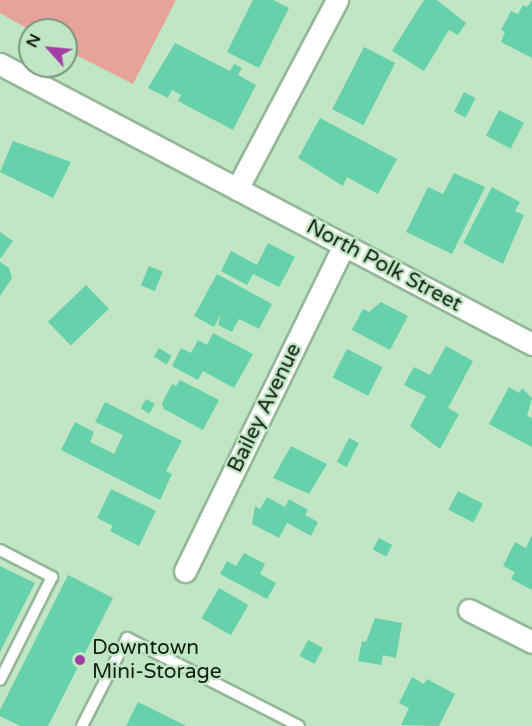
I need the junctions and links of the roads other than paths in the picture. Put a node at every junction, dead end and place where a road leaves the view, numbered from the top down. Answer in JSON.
{"nodes":[{"id":1,"x":337,"y":0,"type":"edge"},
{"id":2,"x":0,"y":64,"type":"edge"},
{"id":3,"x":237,"y":189,"type":"junction"},
{"id":4,"x":344,"y":245,"type":"junction"},
{"id":5,"x":530,"y":339,"type":"edge"},
{"id":6,"x":0,"y":550,"type":"edge"},
{"id":7,"x":185,"y":571,"type":"dead end"},
{"id":8,"x":469,"y":610,"type":"dead end"},
{"id":9,"x":532,"y":642,"type":"edge"},
{"id":10,"x":0,"y":680,"type":"edge"},
{"id":11,"x":82,"y":726,"type":"edge"},
{"id":12,"x":299,"y":726,"type":"edge"}],
"edges":[{"from":1,"to":3,"type":"street"},
{"from":2,"to":3,"type":"street","name":"North Polk Street"},
{"from":3,"to":4,"type":"street","name":"North Polk Street"},
{"from":4,"to":5,"type":"street","name":"North Polk Street"},
{"from":4,"to":7,"type":"street","name":"Bailey Avenue"},
{"from":6,"to":10,"type":"lane"},
{"from":8,"to":9,"type":"street"},
{"from":11,"to":12,"type":"lane"}]}
